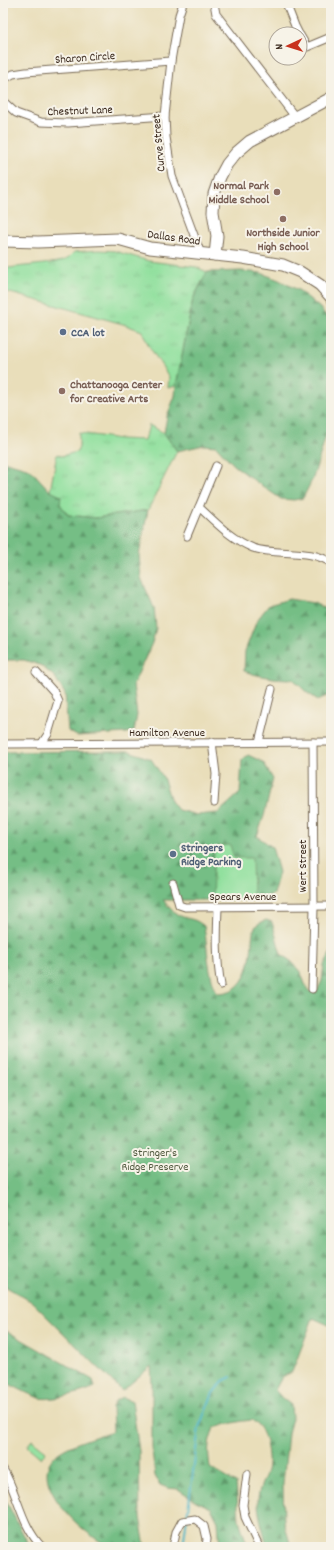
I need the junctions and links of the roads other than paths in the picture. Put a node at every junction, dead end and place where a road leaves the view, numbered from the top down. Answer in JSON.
{"nodes":[{"id":1,"x":183,"y":3,"type":"edge"},
{"id":2,"x":214,"y":3,"type":"edge"},
{"id":3,"x":286,"y":3,"type":"edge"},
{"id":4,"x":295,"y":26,"type":"edge"},
{"id":5,"x":331,"y":37,"type":"edge"},
{"id":6,"x":308,"y":47,"type":"edge"},
{"id":7,"x":171,"y":61,"type":"junction"},
{"id":8,"x":3,"y":80,"type":"edge"},
{"id":9,"x":331,"y":98,"type":"edge"},
{"id":10,"x":3,"y":100,"type":"edge"},
{"id":11,"x":165,"y":116,"type":"junction"},
{"id":12,"x":296,"y":118,"type":"junction"},
{"id":13,"x":3,"y":241,"type":"edge"},
{"id":14,"x":202,"y":254,"type":"junction"},
{"id":15,"x":214,"y":256,"type":"junction"},
{"id":16,"x":331,"y":297,"type":"edge"},
{"id":17,"x":216,"y":466,"type":"dead end"},
{"id":18,"x":199,"y":507,"type":"junction"},
{"id":19,"x":187,"y":536,"type":"dead end"},
{"id":20,"x":331,"y":564,"type":"edge"},
{"id":21,"x":36,"y":672,"type":"dead end"},
{"id":22,"x":272,"y":689,"type":"dead end"},
{"id":23,"x":212,"y":742,"type":"junction"},
{"id":24,"x":259,"y":742,"type":"junction"},
{"id":25,"x":313,"y":742,"type":"junction"},
{"id":26,"x":331,"y":742,"type":"edge"},
{"id":27,"x":42,"y":743,"type":"junction"},
{"id":28,"x":3,"y":744,"type":"edge"},
{"id":29,"x":214,"y":803,"type":"dead end"},
{"id":30,"x":173,"y":883,"type":"dead end"},
{"id":31,"x":331,"y":906,"type":"edge"},
{"id":32,"x":218,"y":907,"type":"junction"},
{"id":33,"x":314,"y":907,"type":"junction"},
{"id":34,"x":221,"y":985,"type":"dead end"},
{"id":35,"x":312,"y":989,"type":"dead end"},
{"id":36,"x":3,"y":1469,"type":"edge"},
{"id":37,"x":246,"y":1474,"type":"dead end"},
{"id":38,"x":42,"y":1547,"type":"edge"},
{"id":39,"x":173,"y":1547,"type":"edge"},
{"id":40,"x":206,"y":1547,"type":"edge"},
{"id":41,"x":259,"y":1547,"type":"edge"}],
"edges":[{"from":1,"to":7,"type":"street","name":"Curve Street"},
{"from":2,"to":12,"type":"street"},
{"from":3,"to":4,"type":"street"},
{"from":5,"to":6,"type":"street"},
{"from":7,"to":8,"type":"street","name":"Sharon Circle"},
{"from":7,"to":11,"type":"street","name":"Curve Street"},
{"from":9,"to":12,"type":"street"},
{"from":10,"to":11,"type":"street","name":"Chestnut Lane"},
{"from":11,"to":14,"type":"street","name":"Curve Street"},
{"from":12,"to":15,"type":"street"},
{"from":13,"to":14,"type":"street","name":"Dallas Road"},
{"from":14,"to":15,"type":"street","name":"Dallas Road"},
{"from":15,"to":16,"type":"street","name":"Dallas Road"},
{"from":17,"to":18,"type":"street"},
{"from":18,"to":19,"type":"street"},
{"from":18,"to":20,"type":"street"},
{"from":21,"to":27,"type":"street"},
{"from":22,"to":24,"type":"street"},
{"from":23,"to":24,"type":"street","name":"Hamilton Avenue"},
{"from":23,"to":27,"type":"street","name":"Hamilton Avenue"},
{"from":23,"to":29,"type":"street"},
{"from":24,"to":25,"type":"street","name":"Hamilton Avenue"},
{"from":25,"to":26,"type":"street","name":"Hamilton Avenue"},
{"from":25,"to":33,"type":"street","name":"Wert Street"},
{"from":27,"to":28,"type":"street","name":"Hamilton Avenue"},
{"from":30,"to":32,"type":"street","name":"Spears Avenue"},
{"from":31,"to":33,"type":"street","name":"Spears Avenue"},
{"from":32,"to":33,"type":"street","name":"Spears Avenue"},
{"from":32,"to":34,"type":"street"},
{"from":33,"to":35,"type":"street","name":"Wert Street"},
{"from":36,"to":38,"type":"street"},
{"from":37,"to":41,"type":"street"},
{"from":39,"to":40,"type":"street"}]}
